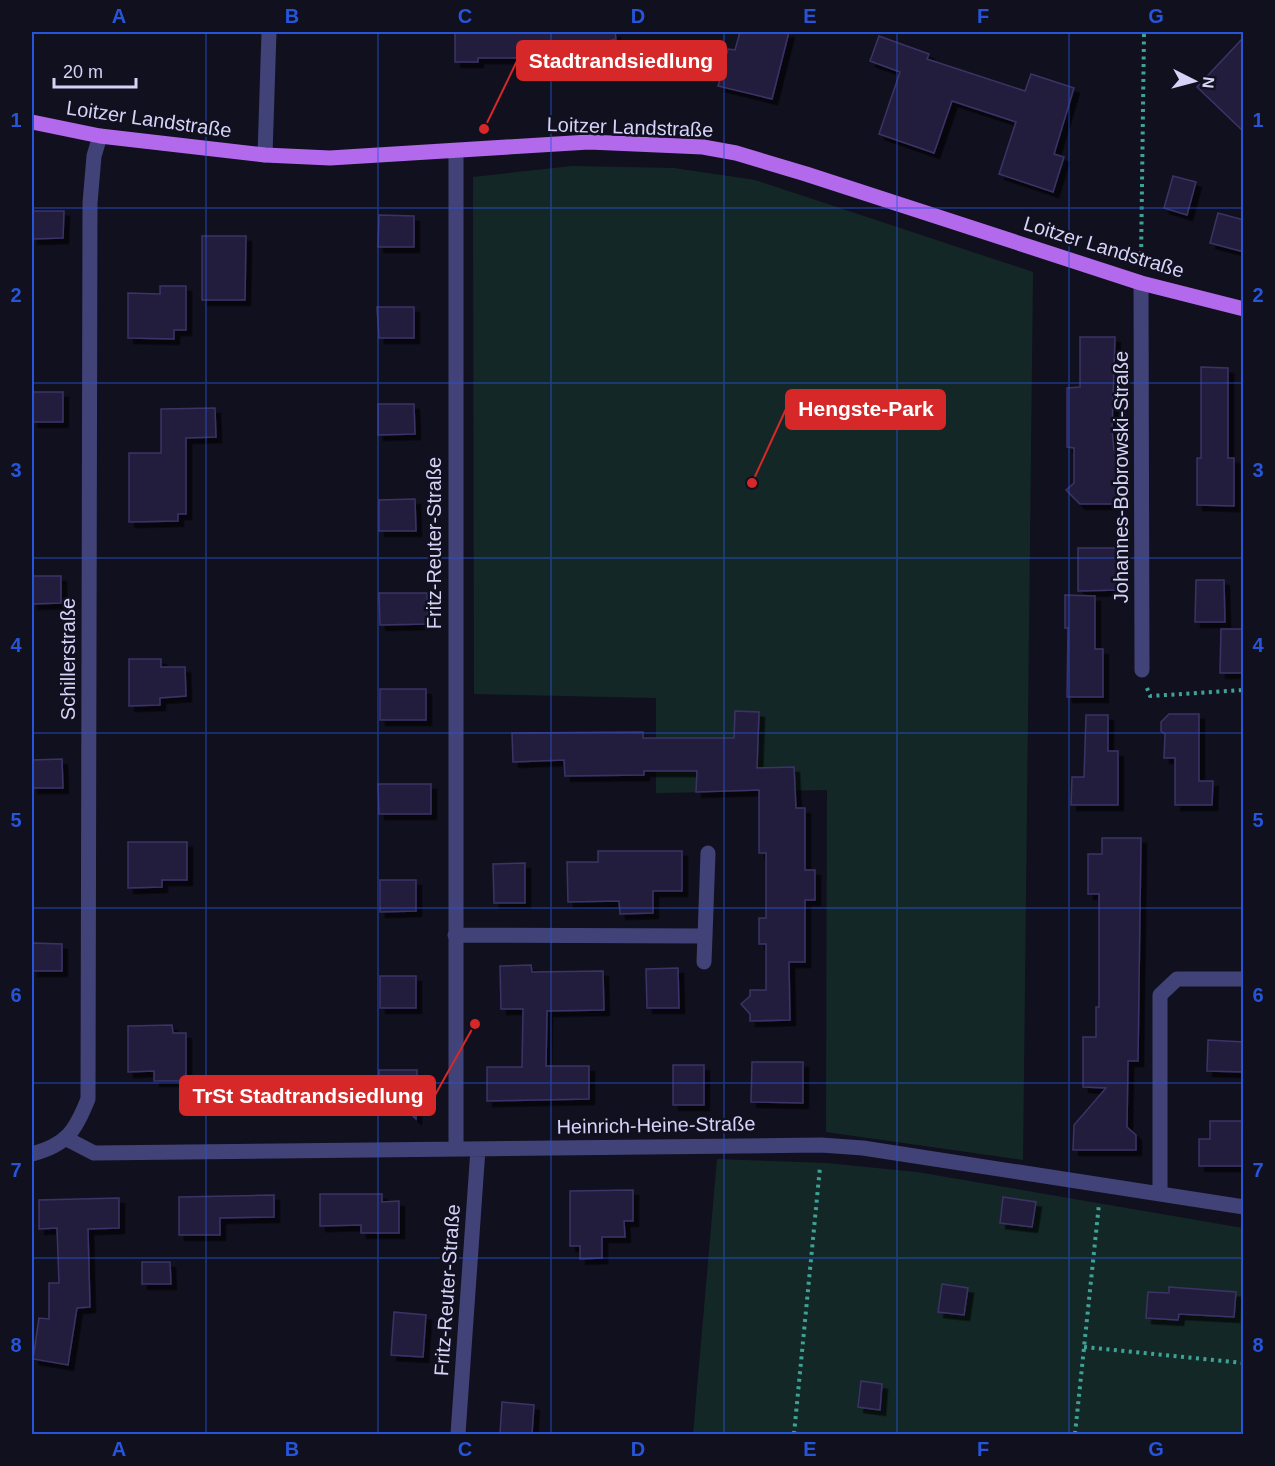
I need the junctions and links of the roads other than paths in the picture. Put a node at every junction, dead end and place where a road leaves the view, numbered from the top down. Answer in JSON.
{"nodes":[{"id":1,"x":269,"y":32,"type":"edge"},
{"id":2,"x":32,"y":122,"type":"edge"},
{"id":3,"x":100,"y":136,"type":"junction"},
{"id":4,"x":456,"y":150,"type":"junction"},
{"id":5,"x":265,"y":155,"type":"junction"},
{"id":6,"x":1141,"y":283,"type":"junction"},
{"id":7,"x":1244,"y":309,"type":"edge"},
{"id":8,"x":1142,"y":670,"type":"road end"},
{"id":9,"x":708,"y":853,"type":"dead end"},
{"id":10,"x":455,"y":935,"type":"junction"},
{"id":11,"x":705,"y":936,"type":"junction"},
{"id":12,"x":704,"y":962,"type":"dead end"},
{"id":13,"x":1244,"y":979,"type":"edge"},
{"id":14,"x":67,"y":1139,"type":"junction"},
{"id":15,"x":456,"y":1148,"type":"junction"},
{"id":16,"x":478,"y":1149,"type":"junction"},
{"id":17,"x":32,"y":1154,"type":"edge"},
{"id":18,"x":1160,"y":1192,"type":"junction"},
{"id":19,"x":1244,"y":1207,"type":"edge"},
{"id":20,"x":458,"y":1434,"type":"edge"}],
"edges":[{"from":1,"to":5,"type":"street"},
{"from":2,"to":3,"type":"main road","name":"Loitzer Landstraße"},
{"from":3,"to":5,"type":"main road","name":"Loitzer Landstraße"},
{"from":3,"to":14,"type":"street","name":"Schillerstraße"},
{"from":4,"to":5,"type":"main road","name":"Loitzer Landstraße"},
{"from":4,"to":6,"type":"main road","name":"Loitzer Landstraße"},
{"from":4,"to":10,"type":"street","name":"Fritz-Reuter-Straße"},
{"from":6,"to":7,"type":"main road","name":"Loitzer Landstraße"},
{"from":6,"to":8,"type":"street","name":"Johannes-Bobrowski-Straße"},
{"from":9,"to":11,"type":"street"},
{"from":10,"to":11,"type":"street"},
{"from":10,"to":15,"type":"street","name":"Fritz-Reuter-Straße"},
{"from":11,"to":12,"type":"street"},
{"from":13,"to":18,"type":"street"},
{"from":14,"to":15,"type":"street","name":"Heinrich-Heine-Straße"},
{"from":14,"to":17,"type":"street"},
{"from":15,"to":16,"type":"street","name":"Heinrich-Heine-Straße"},
{"from":16,"to":18,"type":"street","name":"Heinrich-Heine-Straße"},
{"from":16,"to":20,"type":"street","name":"Fritz-Reuter-Straße"},
{"from":18,"to":19,"type":"street","name":"Heinrich-Heine-Straße"}]}
